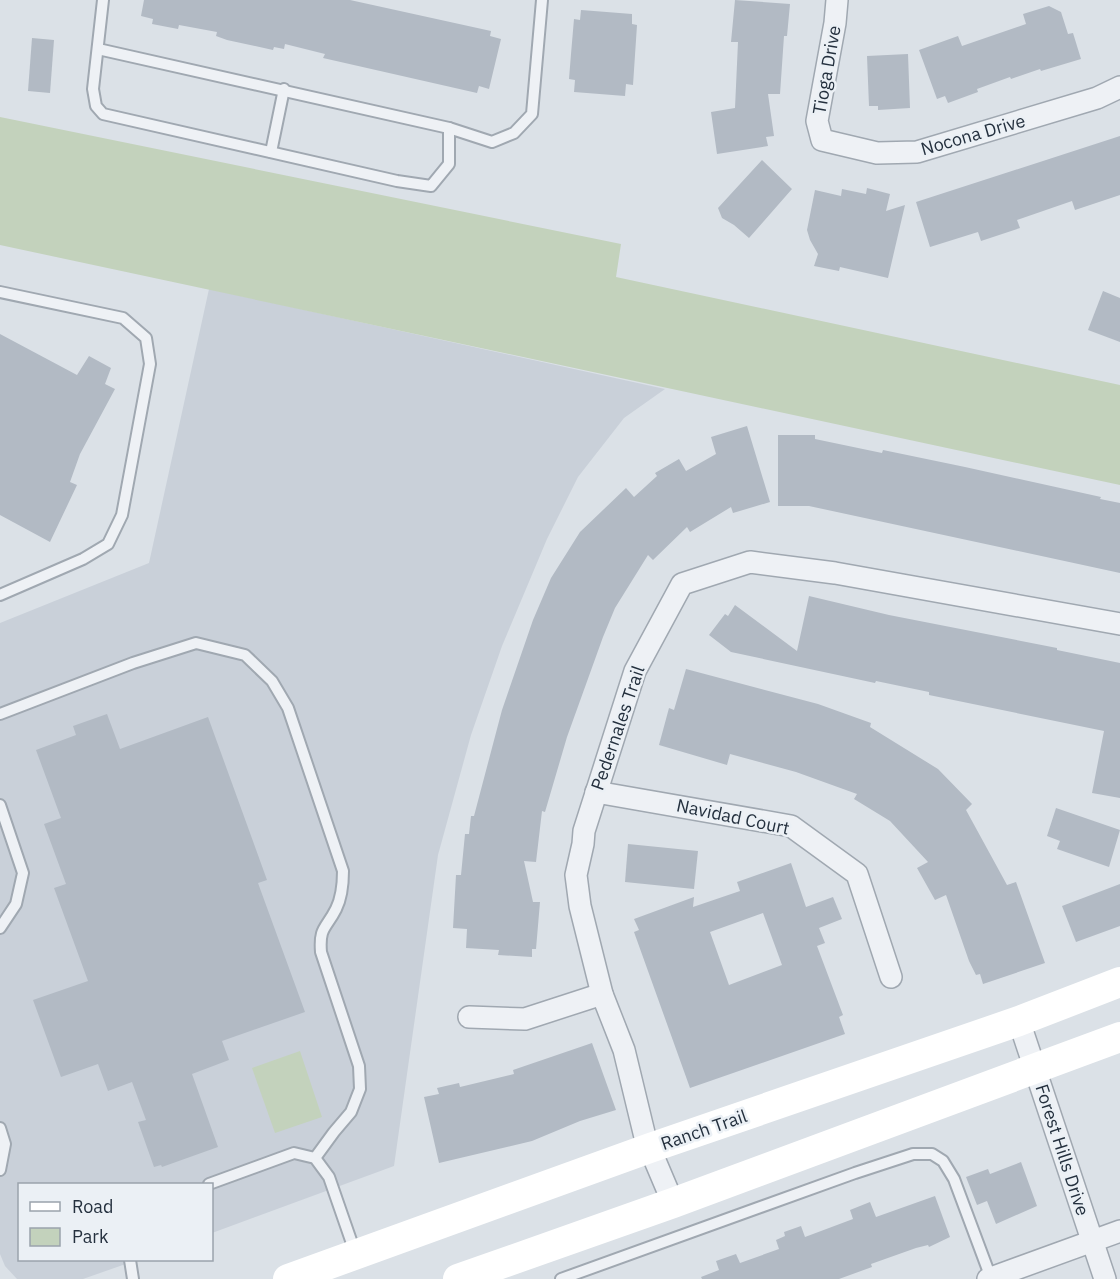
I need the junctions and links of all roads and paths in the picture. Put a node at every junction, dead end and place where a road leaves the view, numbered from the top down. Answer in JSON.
{"nodes":[{"id":1,"x":103,"y":0,"type":"edge"},
{"id":2,"x":542,"y":0,"type":"edge"},
{"id":3,"x":837,"y":0,"type":"edge"},
{"id":4,"x":98,"y":49,"type":"junction"},
{"id":5,"x":1120,"y":87,"type":"edge"},
{"id":6,"x":284,"y":89,"type":"junction"},
{"id":7,"x":449,"y":128,"type":"junction"},
{"id":8,"x":822,"y":140,"type":"joint"},
{"id":9,"x":271,"y":153,"type":"junction"},
{"id":10,"x":0,"y":292,"type":"edge"},
{"id":11,"x":0,"y":595,"type":"edge"},
{"id":12,"x":1120,"y":624,"type":"edge"},
{"id":13,"x":0,"y":714,"type":"edge"},
{"id":14,"x":596,"y":792,"type":"junction"},
{"id":15,"x":0,"y":805,"type":"edge"},
{"id":16,"x":0,"y":928,"type":"edge"},
{"id":17,"x":891,"y":977,"type":"dead end"},
{"id":18,"x":1120,"y":982,"type":"edge"},
{"id":19,"x":602,"y":994,"type":"junction"},
{"id":20,"x":469,"y":1017,"type":"dead end"},
{"id":21,"x":1019,"y":1021,"type":"junction"},
{"id":22,"x":1120,"y":1037,"type":"edge"},
{"id":23,"x":1035,"y":1068,"type":"junction"},
{"id":24,"x":0,"y":1128,"type":"edge"},
{"id":25,"x":650,"y":1148,"type":"junction"},
{"id":26,"x":315,"y":1158,"type":"junction"},
{"id":27,"x":0,"y":1170,"type":"edge"},
{"id":28,"x":213,"y":1183,"type":"edge"},
{"id":29,"x":673,"y":1203,"type":"junction"},
{"id":30,"x":1120,"y":1232,"type":"edge"},
{"id":31,"x":1092,"y":1242,"type":"junction"},
{"id":32,"x":130,"y":1261,"type":"edge"},
{"id":33,"x":355,"y":1267,"type":"edge"},
{"id":34,"x":133,"y":1279,"type":"edge"},
{"id":35,"x":288,"y":1279,"type":"edge"},
{"id":36,"x":458,"y":1279,"type":"edge"},
{"id":37,"x":561,"y":1279,"type":"edge"},
{"id":38,"x":989,"y":1279,"type":"edge"},
{"id":39,"x":1105,"y":1279,"type":"edge"}],
"edges":[{"from":1,"to":4,"type":"lane"},
{"from":2,"to":7,"type":"lane"},
{"from":3,"to":8,"type":"street","name":"Tioga Drive"},
{"from":4,"to":6,"type":"lane"},
{"from":4,"to":9,"type":"lane"},
{"from":5,"to":8,"type":"street","name":"Nocona Drive"},
{"from":6,"to":7,"type":"lane"},
{"from":6,"to":9,"type":"lane"},
{"from":7,"to":9,"type":"lane"},
{"from":10,"to":11,"type":"lane"},
{"from":12,"to":14,"type":"street","name":"Pedernales Trail"},
{"from":13,"to":26,"type":"lane"},
{"from":14,"to":17,"type":"street","name":"Navidad Court"},
{"from":14,"to":19,"type":"street","name":"Pedernales Trail"},
{"from":15,"to":16,"type":"lane"},
{"from":18,"to":21,"type":"main road","name":"Ranch Trail"},
{"from":19,"to":20,"type":"street"},
{"from":19,"to":25,"type":"street","name":"Pedernales Trail"},
{"from":21,"to":23,"type":"street","name":"Forest Hills Drive"},
{"from":21,"to":25,"type":"main road","name":"Ranch Trail"},
{"from":22,"to":23,"type":"main road"},
{"from":23,"to":29,"type":"main road"},
{"from":23,"to":31,"type":"street","name":"Forest Hills Drive"},
{"from":24,"to":27,"type":"lane"},
{"from":25,"to":29,"type":"street","name":"Pedernales Trail"},
{"from":25,"to":33,"type":"main road","name":"Ranch Trail"},
{"from":26,"to":28,"type":"lane"},
{"from":26,"to":33,"type":"lane"},
{"from":29,"to":36,"type":"main road"},
{"from":30,"to":31,"type":"street"},
{"from":31,"to":38,"type":"street"},
{"from":31,"to":39,"type":"street","name":"Forest Hills Drive"},
{"from":32,"to":34,"type":"lane"},
{"from":33,"to":35,"type":"main road","name":"Ranch Trail"},
{"from":37,"to":38,"type":"lane"}]}
